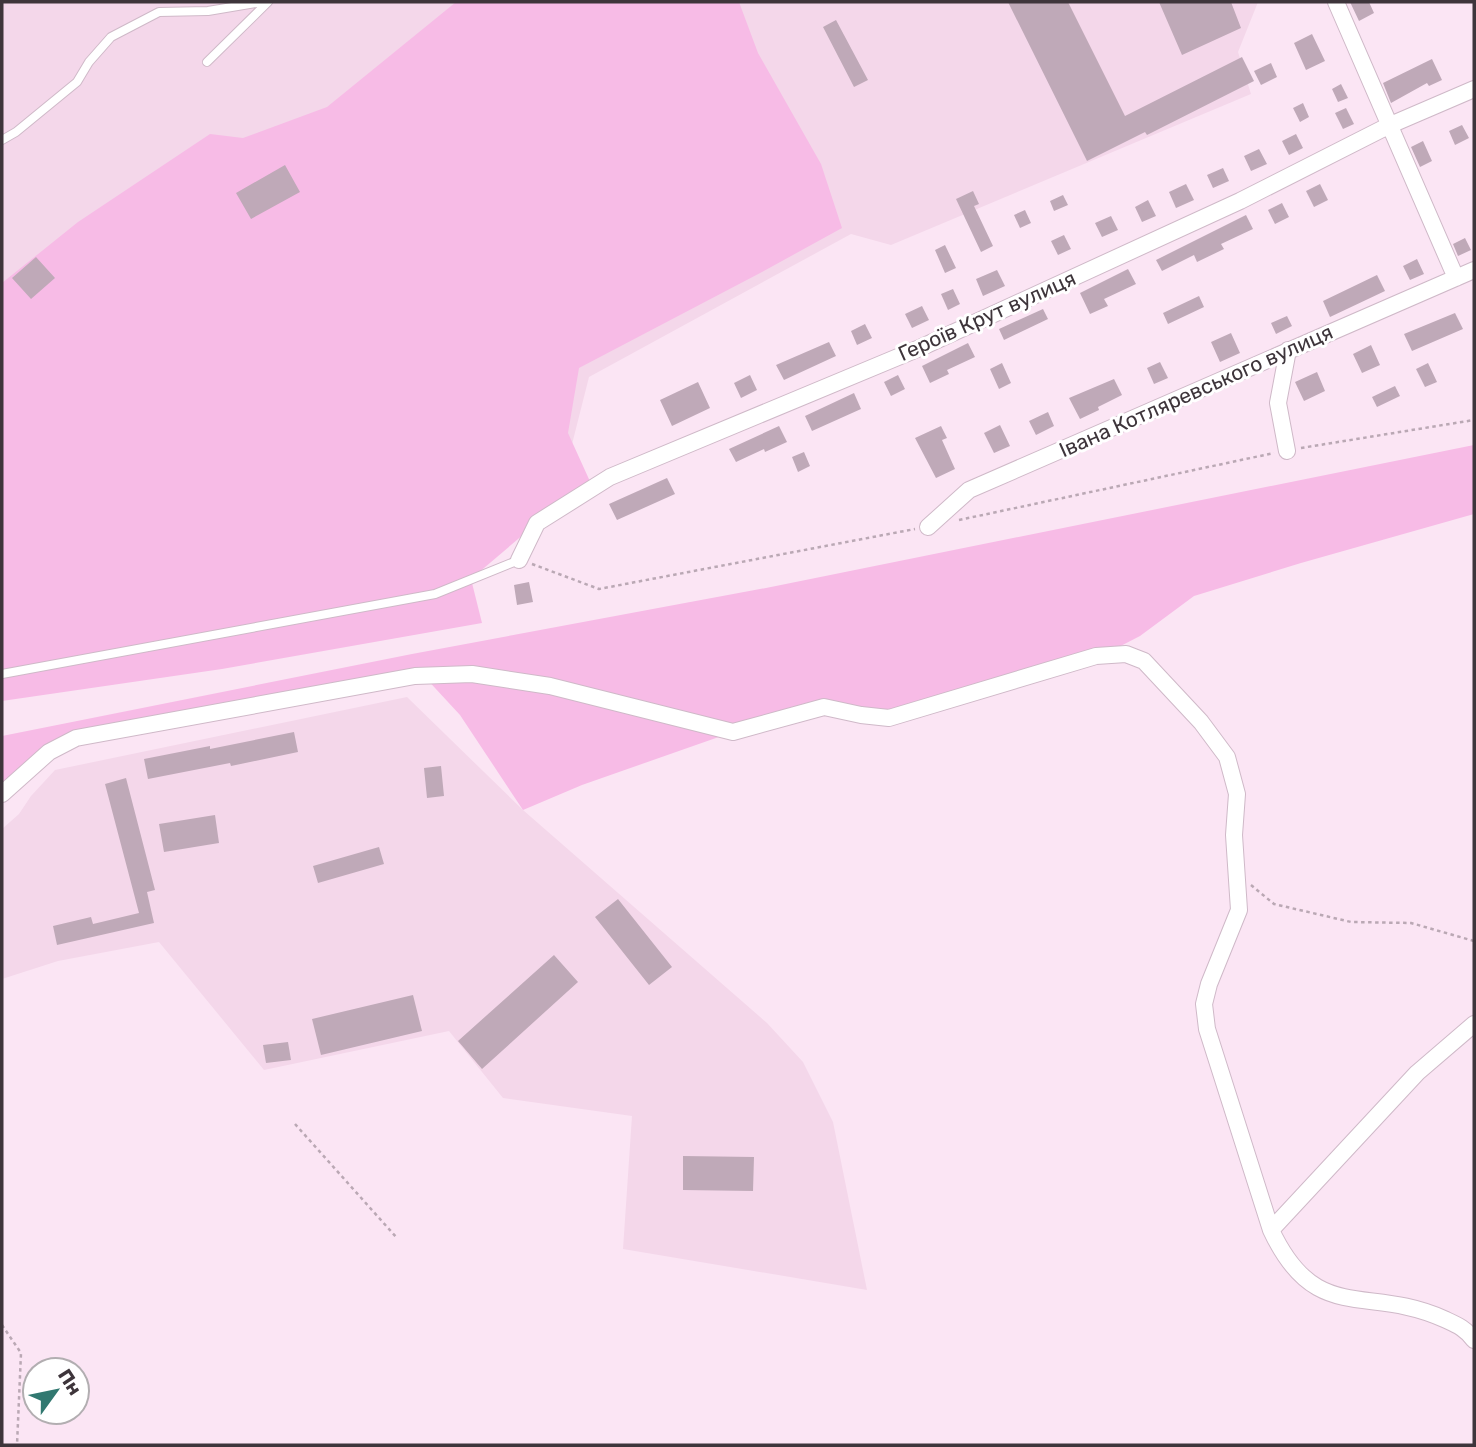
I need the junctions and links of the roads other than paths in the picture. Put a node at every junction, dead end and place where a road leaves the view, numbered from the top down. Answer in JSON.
{"nodes":[{"id":1,"x":265,"y":2,"type":"edge"},
{"id":2,"x":1336,"y":2,"type":"edge"},
{"id":3,"x":206,"y":62,"type":"dead end"},
{"id":4,"x":1474,"y":89,"type":"edge"},
{"id":5,"x":1388,"y":126,"type":"junction"},
{"id":6,"x":2,"y":140,"type":"edge"},
{"id":7,"x":1474,"y":270,"type":"edge"},
{"id":8,"x":1456,"y":278,"type":"junction"},
{"id":9,"x":1288,"y":350,"type":"junction"},
{"id":10,"x":1287,"y":451,"type":"road end"},
{"id":11,"x":928,"y":527,"type":"road end"},
{"id":12,"x":519,"y":560,"type":"joint"},
{"id":13,"x":2,"y":674,"type":"edge"},
{"id":14,"x":2,"y":794,"type":"edge"},
{"id":15,"x":1474,"y":1024,"type":"edge"},
{"id":16,"x":1270,"y":1230,"type":"junction"},
{"id":17,"x":1474,"y":1340,"type":"edge"}],
"edges":[{"from":1,"to":3,"type":"lane"},
{"from":1,"to":6,"type":"lane"},
{"from":2,"to":5,"type":"street"},
{"from":4,"to":5,"type":"street","name":"Героїв Крут вулиця"},
{"from":5,"to":8,"type":"street"},
{"from":5,"to":12,"type":"street","name":"Героїв Крут вулиця"},
{"from":7,"to":8,"type":"street","name":"Івана Котляревського вулиця"},
{"from":8,"to":9,"type":"street","name":"Івана Котляревського вулиця"},
{"from":9,"to":10,"type":"street"},
{"from":9,"to":11,"type":"street","name":"Івана Котляревського вулиця"},
{"from":12,"to":13,"type":"lane"},
{"from":14,"to":16,"type":"street"},
{"from":15,"to":16,"type":"street"},
{"from":16,"to":17,"type":"street"}]}
